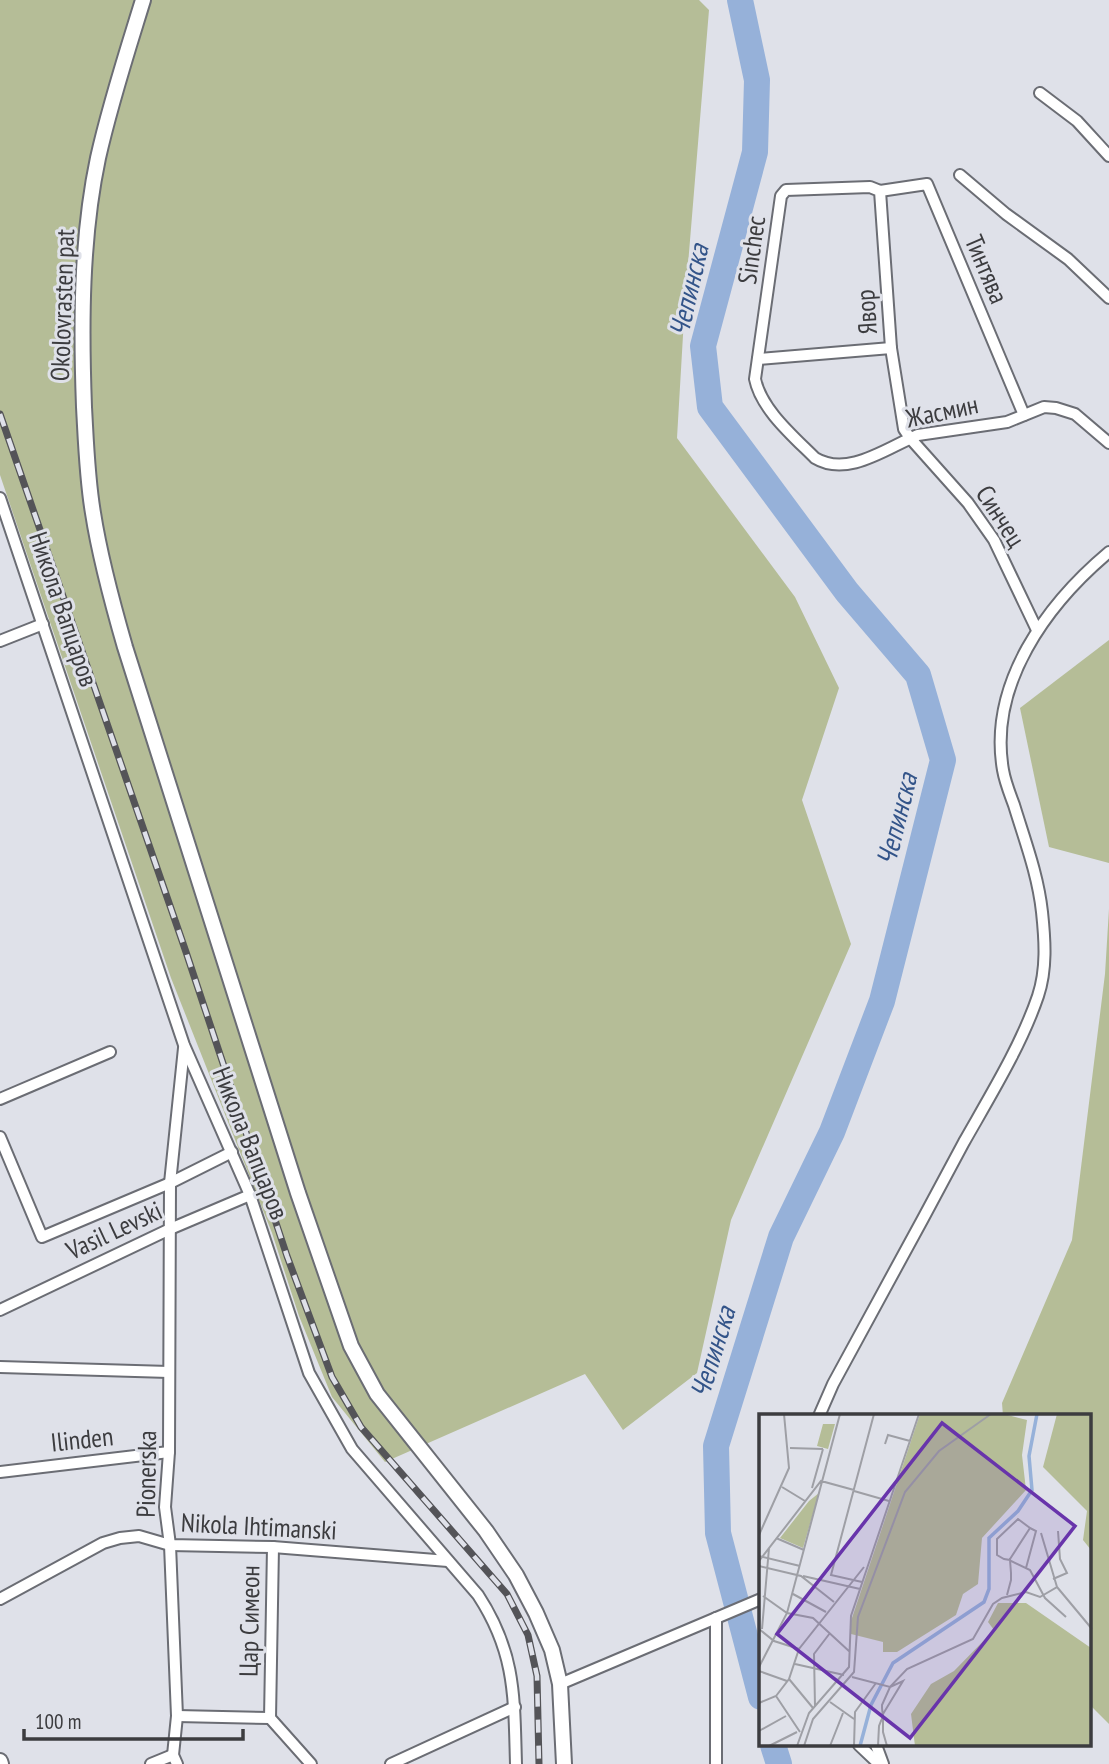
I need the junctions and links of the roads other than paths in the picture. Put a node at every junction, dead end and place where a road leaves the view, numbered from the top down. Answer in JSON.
{"nodes":[{"id":1,"x":143,"y":0,"type":"edge"},
{"id":2,"x":1041,"y":93,"type":"dead end"},
{"id":3,"x":1109,"y":156,"type":"edge"},
{"id":4,"x":960,"y":175,"type":"dead end"},
{"id":5,"x":875,"y":189,"type":"junction"},
{"id":6,"x":1109,"y":298,"type":"edge"},
{"id":7,"x":891,"y":348,"type":"junction"},
{"id":8,"x":758,"y":359,"type":"junction"},
{"id":9,"x":1024,"y":415,"type":"junction"},
{"id":10,"x":910,"y":438,"type":"junction"},
{"id":11,"x":1109,"y":443,"type":"edge"},
{"id":12,"x":0,"y":498,"type":"edge"},
{"id":13,"x":1109,"y":552,"type":"edge"},
{"id":14,"x":116,"y":615,"type":"joint"},
{"id":15,"x":43,"y":624,"type":"junction"},
{"id":16,"x":1037,"y":630,"type":"junction"},
{"id":17,"x":0,"y":641,"type":"edge"},
{"id":18,"x":184,"y":1045,"type":"junction"},
{"id":19,"x":110,"y":1052,"type":"dead end"},
{"id":20,"x":0,"y":1099,"type":"edge"},
{"id":21,"x":0,"y":1137,"type":"edge"},
{"id":22,"x":232,"y":1152,"type":"junction"},
{"id":23,"x":170,"y":1183,"type":"junction"},
{"id":24,"x":250,"y":1195,"type":"junction"},
{"id":25,"x":170,"y":1229,"type":"junction"},
{"id":26,"x":0,"y":1310,"type":"edge"},
{"id":27,"x":0,"y":1367,"type":"edge"},
{"id":28,"x":169,"y":1371,"type":"junction"},
{"id":29,"x":820,"y":1414,"type":"edge"},
{"id":30,"x":169,"y":1452,"type":"junction"},
{"id":31,"x":0,"y":1472,"type":"edge"},
{"id":32,"x":170,"y":1545,"type":"junction"},
{"id":33,"x":273,"y":1547,"type":"junction"},
{"id":34,"x":448,"y":1561,"type":"junction"},
{"id":35,"x":0,"y":1600,"type":"edge"},
{"id":36,"x":759,"y":1600,"type":"edge"},
{"id":37,"x":718,"y":1617,"type":"junction"},
{"id":38,"x":560,"y":1684,"type":"junction"},
{"id":39,"x":515,"y":1707,"type":"junction"},
{"id":40,"x":177,"y":1716,"type":"junction"},
{"id":41,"x":270,"y":1718,"type":"junction"},
{"id":42,"x":860,"y":1746,"type":"edge"},
{"id":43,"x":876,"y":1746,"type":"edge"},
{"id":44,"x":175,"y":1759,"type":"edge"},
{"id":45,"x":151,"y":1764,"type":"edge"},
{"id":46,"x":311,"y":1764,"type":"edge"},
{"id":47,"x":391,"y":1764,"type":"edge"},
{"id":48,"x":516,"y":1764,"type":"edge"},
{"id":49,"x":564,"y":1764,"type":"edge"},
{"id":50,"x":716,"y":1764,"type":"edge"},
{"id":51,"x":881,"y":1764,"type":"edge"}],
"edges":[{"from":1,"to":14,"type":"street","name":"Okolovrasten pat"},
{"from":2,"to":3,"type":"street"},
{"from":4,"to":6,"type":"street"},
{"from":5,"to":7,"type":"street","name":"Явор"},
{"from":5,"to":8,"type":"street","name":"Sinchec"},
{"from":5,"to":9,"type":"street","name":"Тинтява"},
{"from":7,"to":8,"type":"street"},
{"from":7,"to":10,"type":"street","name":"Явор"},
{"from":8,"to":10,"type":"street","name":"Жасмин"},
{"from":9,"to":10,"type":"street","name":"Жасмин"},
{"from":9,"to":11,"type":"street","name":"Жасмин"},
{"from":10,"to":16,"type":"street","name":"Синчец"},
{"from":12,"to":15,"type":"street","name":"Никола Вапцаров"},
{"from":13,"to":16,"type":"street"},
{"from":14,"to":38,"type":"street","name":"Никола Вапцаров"},
{"from":15,"to":17,"type":"street"},
{"from":15,"to":18,"type":"street","name":"Никола Вапцаров"},
{"from":16,"to":29,"type":"street"},
{"from":18,"to":22,"type":"street","name":"Никола Вапцаров"},
{"from":18,"to":23,"type":"street","name":"Pionerska"},
{"from":19,"to":20,"type":"street"},
{"from":21,"to":23,"type":"street"},
{"from":22,"to":23,"type":"street"},
{"from":22,"to":24,"type":"street","name":"Никола Вапцаров"},
{"from":23,"to":25,"type":"street","name":"Pionerska"},
{"from":24,"to":25,"type":"street","name":"Vasil Levski"},
{"from":24,"to":34,"type":"street","name":"Никола Вапцаров"},
{"from":25,"to":26,"type":"street","name":"Vasil Levski"},
{"from":25,"to":28,"type":"street","name":"Pionerska"},
{"from":27,"to":28,"type":"street"},
{"from":28,"to":30,"type":"street","name":"Pionerska"},
{"from":30,"to":31,"type":"street","name":"Ilinden"},
{"from":30,"to":32,"type":"street","name":"Pionerska"},
{"from":32,"to":33,"type":"street","name":"Nikola Ihtimanski"},
{"from":32,"to":35,"type":"street","name":"Nikola Ihtimanski"},
{"from":32,"to":40,"type":"street","name":"Pionerska"},
{"from":33,"to":34,"type":"street","name":"Nikola Ihtimanski"},
{"from":33,"to":41,"type":"street","name":"Цар Симеон"},
{"from":34,"to":39,"type":"street","name":"Никола Вапцаров"},
{"from":36,"to":37,"type":"street"},
{"from":37,"to":38,"type":"street"},
{"from":37,"to":50,"type":"street"},
{"from":38,"to":49,"type":"street","name":"Никола Вапцаров"},
{"from":39,"to":47,"type":"street"},
{"from":39,"to":48,"type":"street","name":"Никола Вапцаров"},
{"from":40,"to":41,"type":"street"},
{"from":40,"to":44,"type":"street","name":"Pionerska"},
{"from":41,"to":46,"type":"street"},
{"from":42,"to":51,"type":"street"},
{"from":43,"to":51,"type":"street"},
{"from":44,"to":45,"type":"street"}]}
